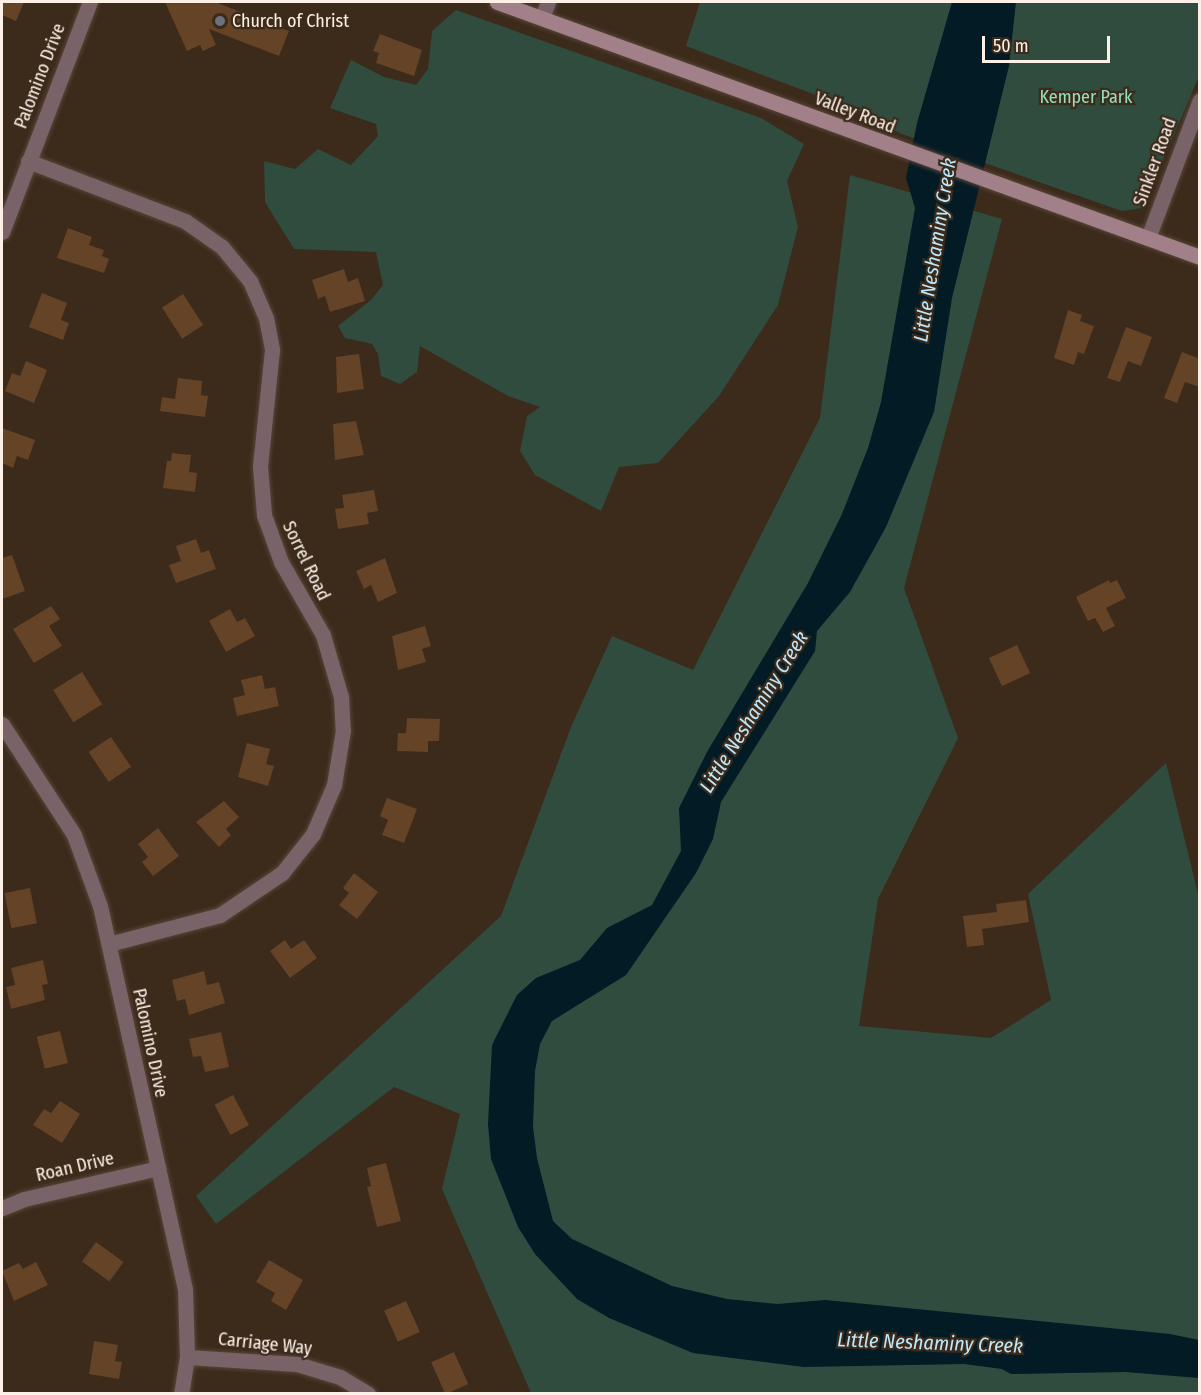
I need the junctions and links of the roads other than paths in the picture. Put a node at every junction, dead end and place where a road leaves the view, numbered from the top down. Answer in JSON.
{"nodes":[{"id":1,"x":90,"y":2,"type":"edge"},
{"id":2,"x":498,"y":2,"type":"edge"},
{"id":3,"x":548,"y":2,"type":"edge"},
{"id":4,"x":542,"y":18,"type":"junction"},
{"id":5,"x":1200,"y":100,"type":"edge"},
{"id":6,"x":28,"y":161,"type":"junction"},
{"id":7,"x":2,"y":232,"type":"edge"},
{"id":8,"x":1148,"y":238,"type":"junction"},
{"id":9,"x":1200,"y":257,"type":"edge"},
{"id":10,"x":2,"y":724,"type":"edge"},
{"id":11,"x":108,"y":944,"type":"junction"},
{"id":12,"x":158,"y":1168,"type":"junction"},
{"id":13,"x":2,"y":1208,"type":"edge"},
{"id":14,"x":187,"y":1357,"type":"junction"},
{"id":15,"x":181,"y":1394,"type":"edge"},
{"id":16,"x":368,"y":1394,"type":"edge"}],
"edges":[{"from":1,"to":6,"type":"street","name":"Palomino Drive"},
{"from":2,"to":4,"type":"street","name":"Valley Road"},
{"from":3,"to":4,"type":"street"},
{"from":4,"to":8,"type":"street","name":"Valley Road"},
{"from":5,"to":8,"type":"street","name":"Sinkler Road"},
{"from":6,"to":7,"type":"street","name":"Palomino Drive"},
{"from":6,"to":11,"type":"street","name":"Sorrel Road"},
{"from":8,"to":9,"type":"street","name":"Valley Road"},
{"from":10,"to":11,"type":"street","name":"Palomino Drive"},
{"from":11,"to":12,"type":"street","name":"Palomino Drive"},
{"from":12,"to":13,"type":"street","name":"Roan Drive"},
{"from":12,"to":14,"type":"street","name":"Palomino Drive"},
{"from":14,"to":15,"type":"street","name":"Palomino Drive"},
{"from":14,"to":16,"type":"street","name":"Carriage Way"}]}
